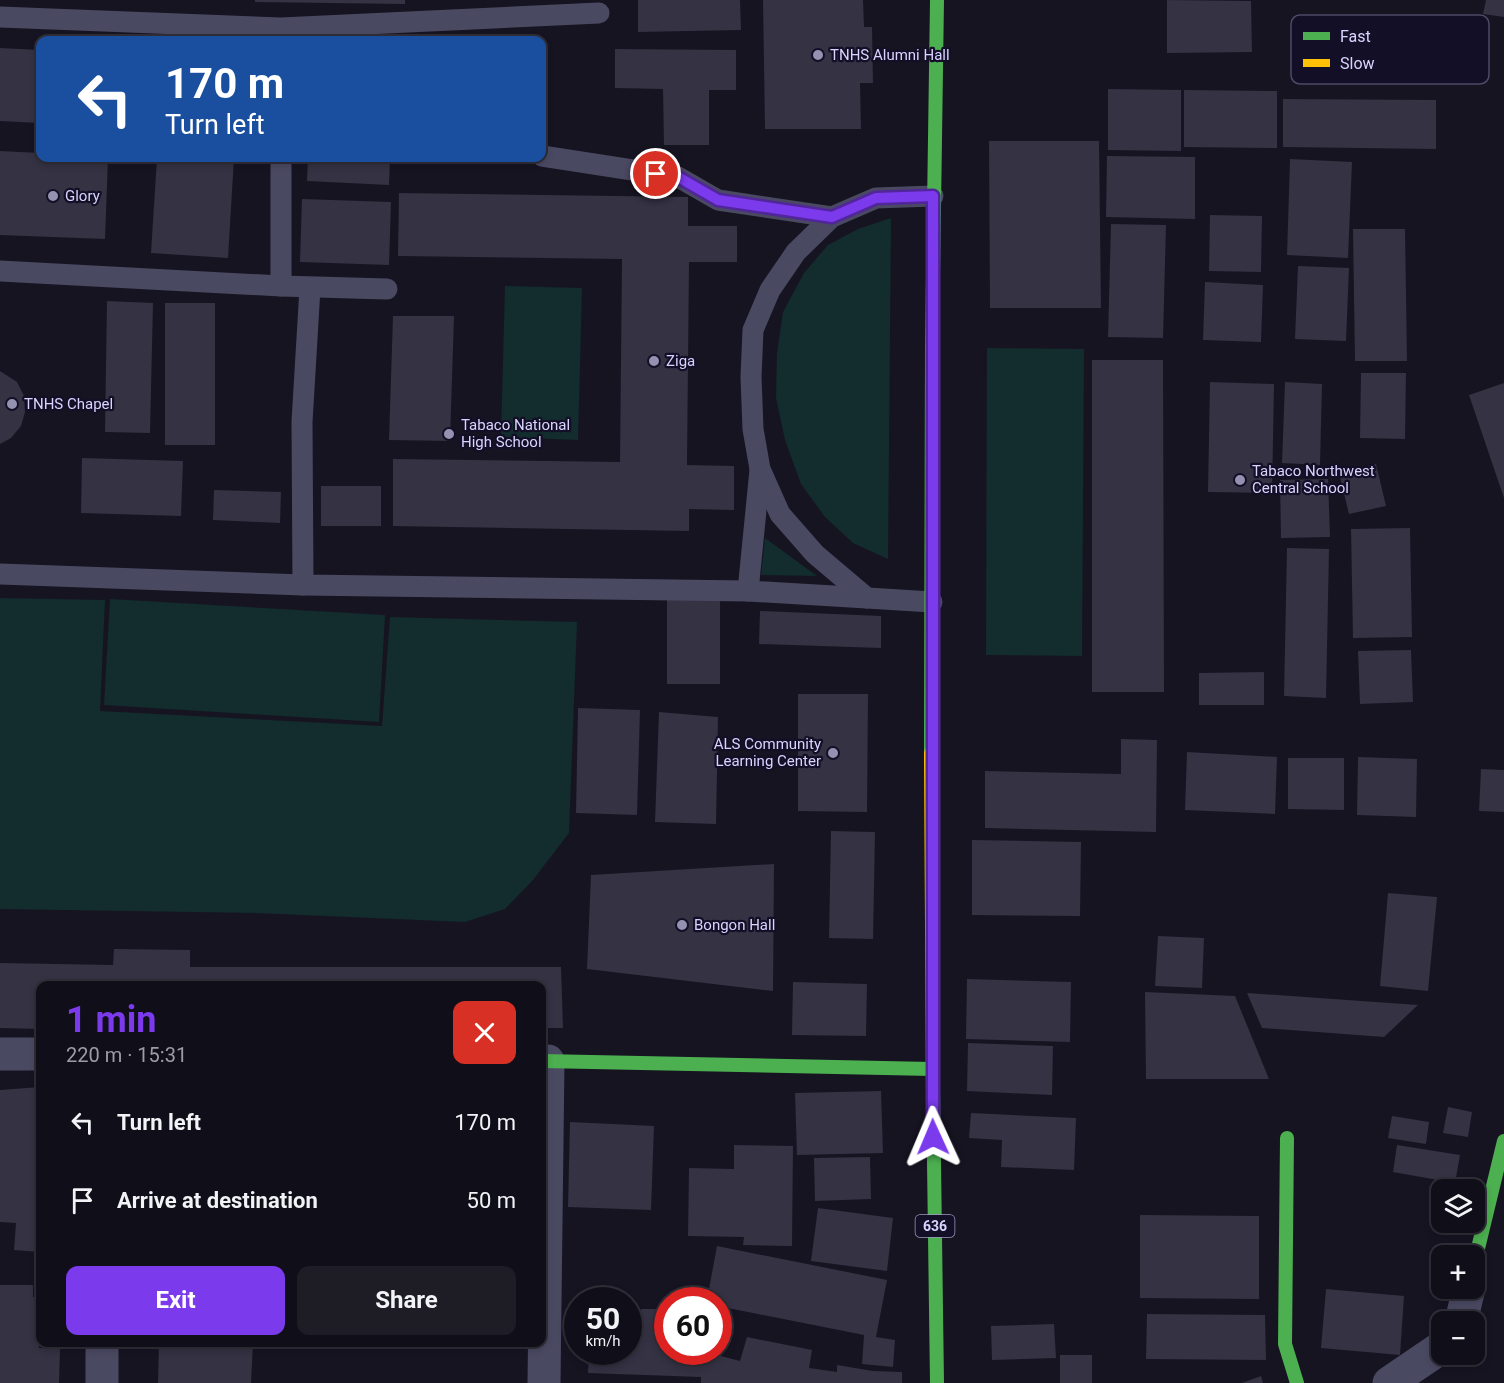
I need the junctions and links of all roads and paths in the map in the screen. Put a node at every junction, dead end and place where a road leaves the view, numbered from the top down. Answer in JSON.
{"nodes":[{"id":1,"x":937,"y":0,"type":"edge"},
{"id":2,"x":599,"y":13,"type":"dead end"},
{"id":3,"x":0,"y":17,"type":"edge"},
{"id":4,"x":281,"y":34,"type":"edge"},
{"id":5,"x":546,"y":157,"type":"edge"},
{"id":6,"x":281,"y":162,"type":"edge"},
{"id":7,"x":933,"y":196,"type":"junction"},
{"id":8,"x":832,"y":217,"type":"junction"},
{"id":9,"x":0,"y":270,"type":"edge"},
{"id":10,"x":281,"y":286,"type":"junction"},
{"id":11,"x":310,"y":288,"type":"junction"},
{"id":12,"x":387,"y":289,"type":"dead end"},
{"id":13,"x":760,"y":469,"type":"junction"},
{"id":14,"x":0,"y":574,"type":"edge"},
{"id":15,"x":303,"y":585,"type":"junction"},
{"id":16,"x":748,"y":591,"type":"junction"},
{"id":17,"x":867,"y":598,"type":"junction"},
{"id":18,"x":932,"y":602,"type":"junction"},
{"id":19,"x":0,"y":1054,"type":"edge"},
{"id":20,"x":36,"y":1054,"type":"edge"},
{"id":21,"x":546,"y":1061,"type":"edge"},
{"id":22,"x":932,"y":1069,"type":"junction"},
{"id":23,"x":1287,"y":1138,"type":"dead end"},
{"id":24,"x":1504,"y":1141,"type":"edge"},
{"id":25,"x":1479,"y":1245,"type":"edge"},
{"id":26,"x":102,"y":1347,"type":"edge"},
{"id":27,"x":544,"y":1347,"type":"edge"},
{"id":28,"x":1431,"y":1354,"type":"edge"},
{"id":29,"x":102,"y":1383,"type":"edge"},
{"id":30,"x":544,"y":1383,"type":"edge"},
{"id":31,"x":937,"y":1383,"type":"edge"},
{"id":32,"x":1297,"y":1383,"type":"edge"},
{"id":33,"x":1389,"y":1383,"type":"edge"}],
"edges":[{"from":1,"to":7,"type":"main road","number":"636"},
{"from":2,"to":4,"type":"lane"},
{"from":3,"to":4,"type":"lane"},
{"from":5,"to":8,"type":"lane"},
{"from":6,"to":10,"type":"lane"},
{"from":7,"to":8,"type":"lane"},
{"from":7,"to":18,"type":"main road","number":"636"},
{"from":8,"to":13,"type":"lane"},
{"from":9,"to":10,"type":"lane"},
{"from":10,"to":11,"type":"lane"},
{"from":11,"to":12,"type":"lane"},
{"from":11,"to":15,"type":"lane"},
{"from":13,"to":16,"type":"lane"},
{"from":13,"to":17,"type":"lane"},
{"from":14,"to":15,"type":"lane"},
{"from":15,"to":16,"type":"lane"},
{"from":16,"to":17,"type":"lane"},
{"from":17,"to":18,"type":"lane"},
{"from":18,"to":22,"type":"main road","number":"636"},
{"from":19,"to":20,"type":"street"},
{"from":21,"to":22,"type":"main road"},
{"from":22,"to":31,"type":"main road","number":"636"},
{"from":23,"to":32,"type":"main road"},
{"from":24,"to":25,"type":"main road"},
{"from":26,"to":29,"type":"street"},
{"from":27,"to":30,"type":"street"},
{"from":28,"to":33,"type":"street"}]}
